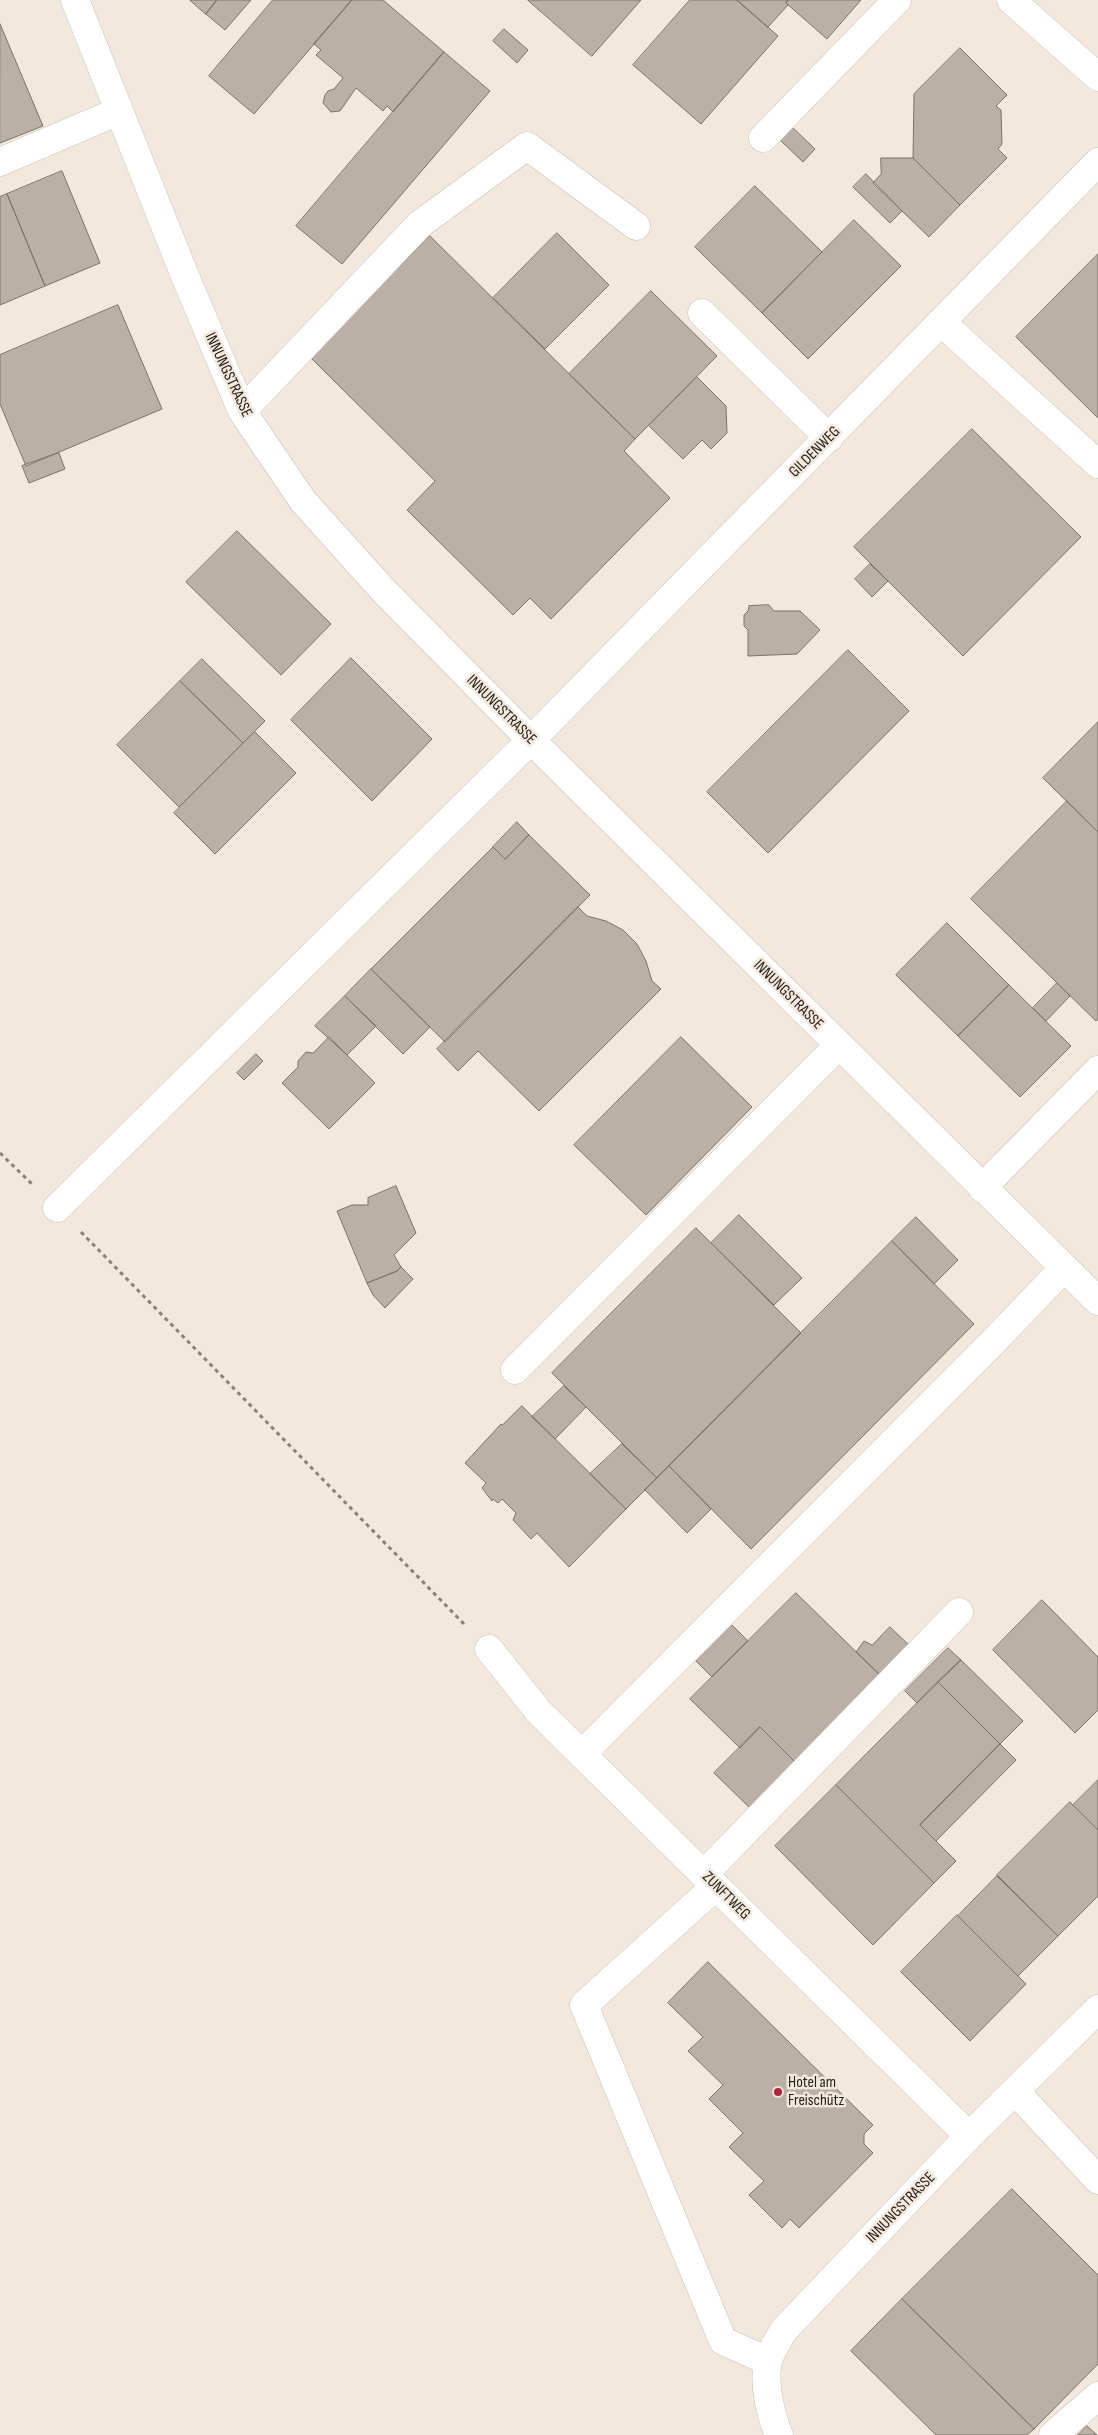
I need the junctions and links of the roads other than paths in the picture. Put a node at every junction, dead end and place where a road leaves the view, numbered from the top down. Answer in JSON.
{"nodes":[{"id":1,"x":75,"y":0,"type":"edge"},
{"id":2,"x":897,"y":0,"type":"edge"},
{"id":3,"x":1011,"y":0,"type":"edge"},
{"id":4,"x":1098,"y":77,"type":"edge"},
{"id":5,"x":119,"y":111,"type":"junction"},
{"id":6,"x":763,"y":138,"type":"dead end"},
{"id":7,"x":0,"y":162,"type":"edge"},
{"id":8,"x":1098,"y":162,"type":"edge"},
{"id":9,"x":636,"y":226,"type":"dead end"},
{"id":10,"x":702,"y":313,"type":"dead end"},
{"id":11,"x":942,"y":323,"type":"junction"},
{"id":12,"x":242,"y":411,"type":"junction"},
{"id":13,"x":829,"y":438,"type":"junction"},
{"id":14,"x":1098,"y":464,"type":"edge"},
{"id":15,"x":531,"y":740,"type":"junction"},
{"id":16,"x":839,"y":1046,"type":"junction"},
{"id":17,"x":1098,"y":1070,"type":"edge"},
{"id":18,"x":982,"y":1188,"type":"junction"},
{"id":19,"x":57,"y":1208,"type":"road end"},
{"id":20,"x":1064,"y":1268,"type":"junction"},
{"id":21,"x":1098,"y":1301,"type":"edge"},
{"id":22,"x":515,"y":1370,"type":"dead end"},
{"id":23,"x":959,"y":1612,"type":"dead end"},
{"id":24,"x":489,"y":1650,"type":"road end"},
{"id":25,"x":582,"y":1754,"type":"junction"},
{"id":26,"x":710,"y":1880,"type":"junction"},
{"id":27,"x":1098,"y":2009,"type":"edge"},
{"id":28,"x":1015,"y":2091,"type":"junction"},
{"id":29,"x":969,"y":2136,"type":"junction"},
{"id":30,"x":1098,"y":2180,"type":"edge"},
{"id":31,"x":768,"y":2361,"type":"junction"},
{"id":32,"x":1098,"y":2396,"type":"edge"},
{"id":33,"x":779,"y":2435,"type":"edge"},
{"id":34,"x":1053,"y":2435,"type":"edge"}],
"edges":[{"from":1,"to":5,"type":"street","name":"INNUNGSTRASSE"},
{"from":2,"to":6,"type":"street"},
{"from":3,"to":4,"type":"street"},
{"from":5,"to":7,"type":"street"},
{"from":5,"to":12,"type":"street","name":"INNUNGSTRASSE"},
{"from":8,"to":11,"type":"street","name":"GILDENWEG"},
{"from":9,"to":12,"type":"street"},
{"from":10,"to":13,"type":"street"},
{"from":11,"to":13,"type":"street","name":"GILDENWEG"},
{"from":11,"to":14,"type":"street"},
{"from":12,"to":15,"type":"street","name":"INNUNGSTRASSE"},
{"from":13,"to":15,"type":"street","name":"GILDENWEG"},
{"from":15,"to":16,"type":"street","name":"INNUNGSTRASSE"},
{"from":15,"to":19,"type":"street","name":"GILDENWEG"},
{"from":16,"to":18,"type":"street","name":"INNUNGSTRASSE"},
{"from":16,"to":22,"type":"street"},
{"from":17,"to":18,"type":"street"},
{"from":18,"to":20,"type":"street","name":"INNUNGSTRASSE"},
{"from":20,"to":21,"type":"street","name":"INNUNGSTRASSE"},
{"from":20,"to":25,"type":"street"},
{"from":23,"to":26,"type":"street"},
{"from":24,"to":25,"type":"street","name":"ZUNFTWEG"},
{"from":25,"to":26,"type":"street","name":"ZUNFTWEG"},
{"from":26,"to":29,"type":"street","name":"ZUNFTWEG"},
{"from":26,"to":31,"type":"street"},
{"from":27,"to":28,"type":"street","name":"INNUNGSTRASSE"},
{"from":28,"to":29,"type":"street","name":"INNUNGSTRASSE"},
{"from":28,"to":30,"type":"street"},
{"from":29,"to":31,"type":"street","name":"INNUNGSTRASSE"},
{"from":31,"to":33,"type":"street","name":"INNUNGSTRASSE"},
{"from":32,"to":34,"type":"street"}]}
